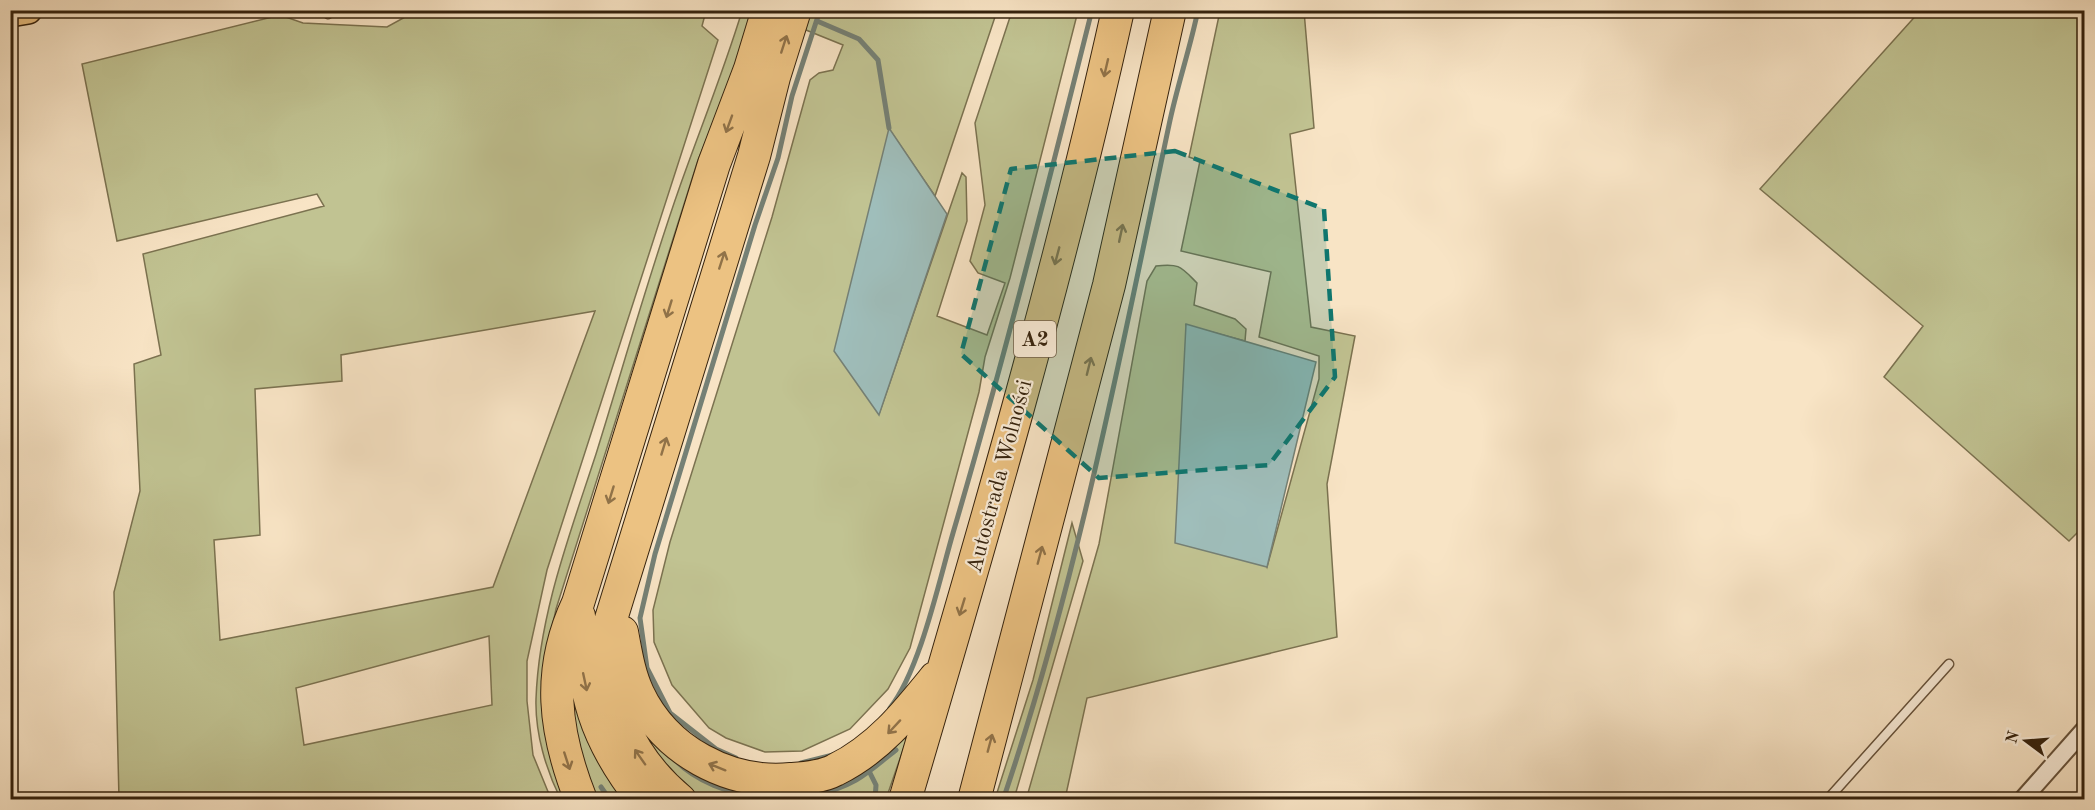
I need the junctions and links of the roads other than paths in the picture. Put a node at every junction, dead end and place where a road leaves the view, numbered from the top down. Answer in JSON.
{"nodes":[{"id":1,"x":28,"y":10,"type":"edge"},
{"id":2,"x":768,"y":10,"type":"edge"},
{"id":3,"x":795,"y":10,"type":"edge"},
{"id":4,"x":1118,"y":10,"type":"edge"},
{"id":5,"x":1170,"y":10,"type":"edge"},
{"id":6,"x":10,"y":13,"type":"edge"},
{"id":7,"x":578,"y":603,"type":"junction"},
{"id":8,"x":618,"y":603,"type":"junction"},
{"id":9,"x":1949,"y":664,"type":"dead end"},
{"id":10,"x":945,"y":666,"type":"junction"},
{"id":11,"x":2085,"y":730,"type":"edge"},
{"id":12,"x":581,"y":800,"type":"edge"},
{"id":13,"x":644,"y":800,"type":"edge"},
{"id":14,"x":680,"y":800,"type":"edge"},
{"id":15,"x":905,"y":800,"type":"edge"},
{"id":16,"x":974,"y":800,"type":"edge"},
{"id":17,"x":1827,"y":800,"type":"edge"},
{"id":18,"x":2022,"y":800,"type":"edge"}],
"edges":[{"from":1,"to":6,"type":"main road"},
{"from":2,"to":7,"type":"highway","one_way":true},
{"from":8,"to":3,"type":"highway","one_way":true},
{"from":4,"to":10,"type":"highway","name":"Autostrada Wolności","number":"A2","one_way":true},
{"from":16,"to":5,"type":"highway","one_way":true},
{"from":7,"to":12,"type":"highway","one_way":true},
{"from":7,"to":13,"type":"highway","one_way":true},
{"from":10,"to":8,"type":"highway","one_way":true},
{"from":14,"to":8,"type":"highway","one_way":true},
{"from":9,"to":17,"type":"lane"},
{"from":10,"to":15,"type":"highway","name":"Autostrada Wolności","number":"A2"},
{"from":11,"to":18,"type":"street"}]}
